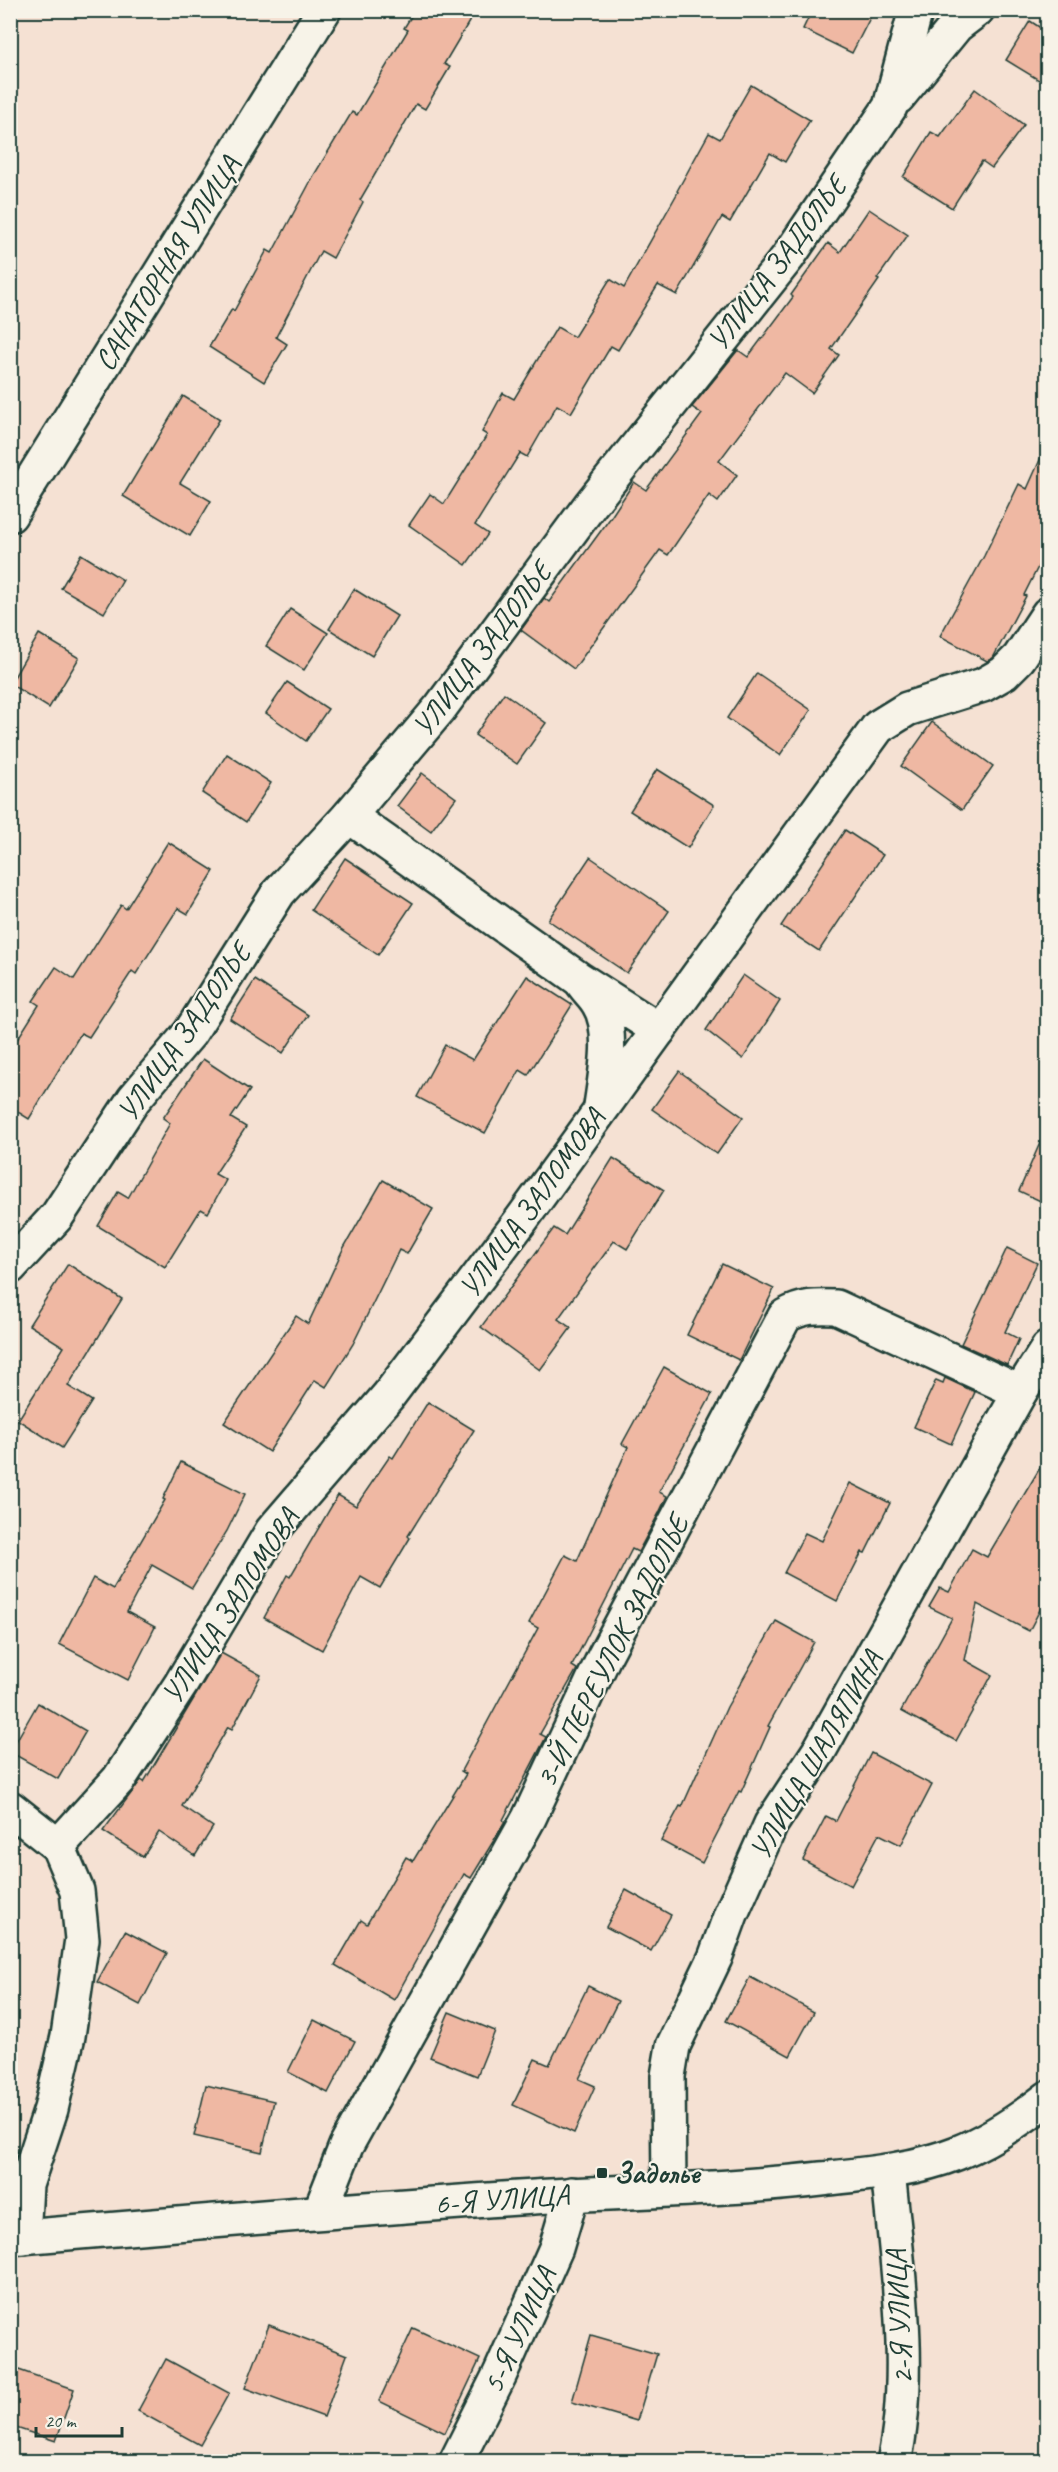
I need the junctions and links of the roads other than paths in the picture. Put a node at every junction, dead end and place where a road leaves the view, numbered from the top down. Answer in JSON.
{"nodes":[{"id":1,"x":324,"y":10,"type":"edge"},
{"id":2,"x":912,"y":10,"type":"edge"},
{"id":3,"x":977,"y":10,"type":"edge"},
{"id":4,"x":890,"y":107,"type":"junction"},
{"id":5,"x":10,"y":515,"type":"edge"},
{"id":6,"x":1047,"y":614,"type":"edge"},
{"id":7,"x":349,"y":816,"type":"junction"},
{"id":8,"x":579,"y":979,"type":"junction"},
{"id":9,"x":659,"y":1030,"type":"junction"},
{"id":10,"x":600,"y":1110,"type":"junction"},
{"id":11,"x":10,"y":1267,"type":"edge"},
{"id":12,"x":1047,"y":1348,"type":"edge"},
{"id":13,"x":1020,"y":1392,"type":"junction"},
{"id":14,"x":10,"y":1808,"type":"edge"},
{"id":15,"x":58,"y":1846,"type":"junction"},
{"id":16,"x":1047,"y":2098,"type":"edge"},
{"id":17,"x":888,"y":2171,"type":"junction"},
{"id":18,"x":669,"y":2189,"type":"junction"},
{"id":19,"x":572,"y":2194,"type":"junction"},
{"id":20,"x":320,"y":2212,"type":"junction"},
{"id":21,"x":17,"y":2238,"type":"edge"},
{"id":22,"x":456,"y":2462,"type":"edge"},
{"id":23,"x":894,"y":2462,"type":"edge"}],
"edges":[{"from":1,"to":5,"type":"street","name":"САНАТОРНАЯ УЛИЦА"},
{"from":2,"to":4,"type":"street","name":"УЛИЦА ЗАДОЛЬЕ"},
{"from":3,"to":4,"type":"street"},
{"from":4,"to":7,"type":"street","name":"УЛИЦА ЗАДОЛЬЕ"},
{"from":6,"to":9,"type":"street","name":"УЛИЦА ЗАЛОМОВА"},
{"from":7,"to":8,"type":"street"},
{"from":7,"to":11,"type":"street","name":"УЛИЦА ЗАДОЛЬЕ"},
{"from":8,"to":9,"type":"street"},
{"from":8,"to":10,"type":"street"},
{"from":9,"to":10,"type":"street","name":"УЛИЦА ЗАЛОМОВА"},
{"from":10,"to":15,"type":"street","name":"УЛИЦА ЗАЛОМОВА"},
{"from":12,"to":13,"type":"street","name":"УЛИЦА ШАЛЯПИНА"},
{"from":13,"to":18,"type":"street","name":"УЛИЦА ШАЛЯПИНА"},
{"from":13,"to":20,"type":"street","name":"3-Й ПЕРЕУЛОК ЗАДОЛЬЕ"},
{"from":14,"to":15,"type":"street"},
{"from":15,"to":21,"type":"street"},
{"from":16,"to":17,"type":"street","name":"6-Я УЛИЦА"},
{"from":17,"to":18,"type":"street","name":"6-Я УЛИЦА"},
{"from":17,"to":23,"type":"street","name":"2-Я УЛИЦА"},
{"from":18,"to":19,"type":"street","name":"6-Я УЛИЦА"},
{"from":19,"to":20,"type":"street","name":"6-Я УЛИЦА"},
{"from":19,"to":22,"type":"street","name":"5-Я УЛИЦА"},
{"from":20,"to":21,"type":"street","name":"6-Я УЛИЦА"}]}
